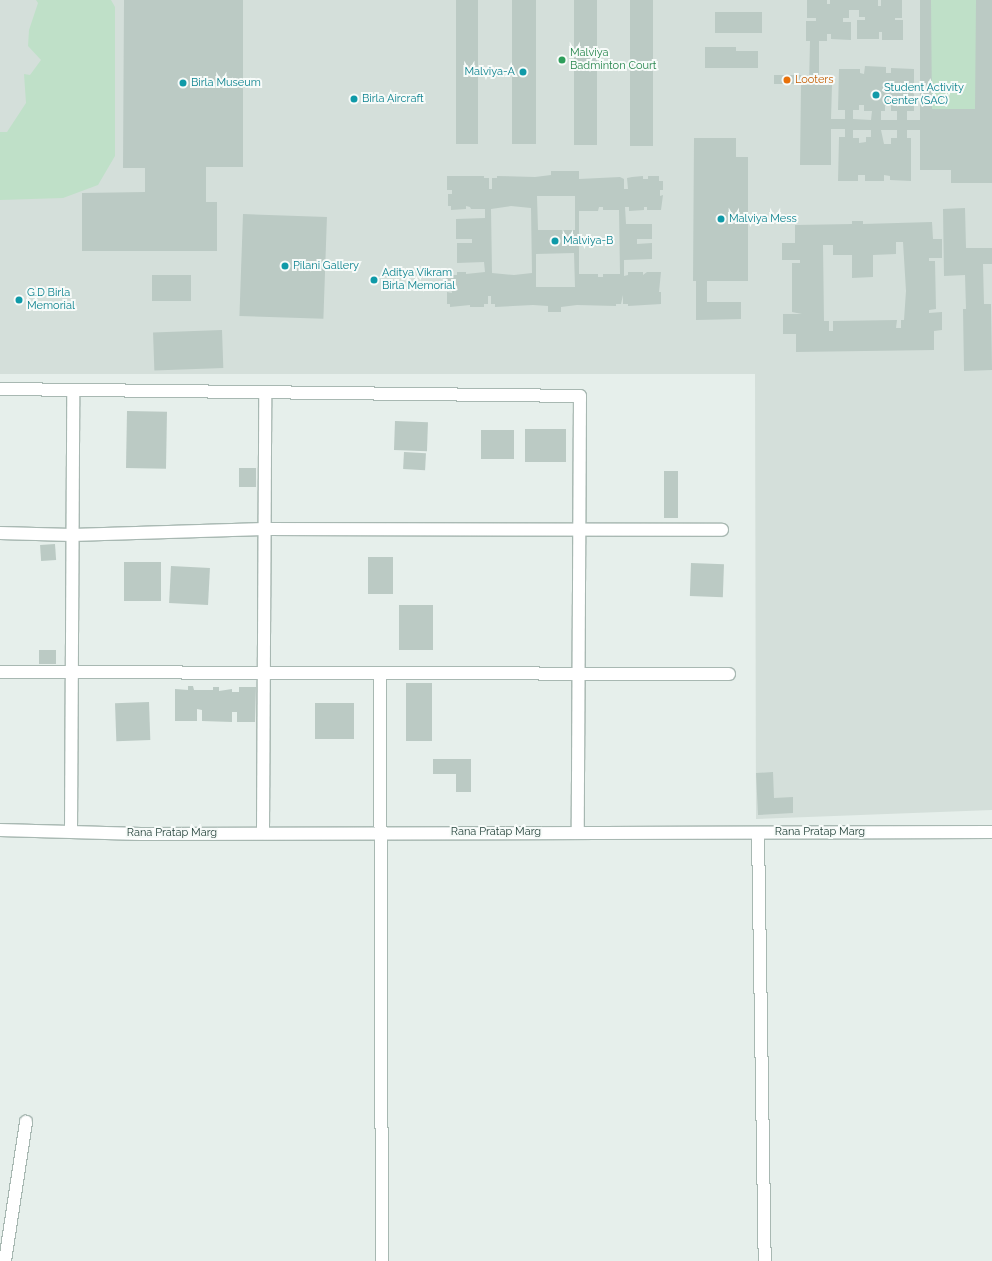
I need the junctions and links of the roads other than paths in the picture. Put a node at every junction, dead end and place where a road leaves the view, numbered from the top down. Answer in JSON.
{"nodes":[{"id":1,"x":0,"y":389,"type":"edge"},
{"id":2,"x":73,"y":391,"type":"junction"},
{"id":3,"x":264,"y":393,"type":"junction"},
{"id":4,"x":264,"y":529,"type":"junction"},
{"id":5,"x":580,"y":530,"type":"junction"},
{"id":6,"x":722,"y":530,"type":"dead end"},
{"id":7,"x":0,"y":533,"type":"edge"},
{"id":8,"x":72,"y":535,"type":"junction"},
{"id":9,"x":0,"y":672,"type":"edge"},
{"id":10,"x":72,"y":672,"type":"junction"},
{"id":11,"x":263,"y":672,"type":"junction"},
{"id":12,"x":380,"y":673,"type":"junction"},
{"id":13,"x":579,"y":673,"type":"junction"},
{"id":14,"x":729,"y":674,"type":"dead end"},
{"id":15,"x":0,"y":830,"type":"edge"},
{"id":16,"x":71,"y":831,"type":"junction"},
{"id":17,"x":263,"y":832,"type":"junction"},
{"id":18,"x":380,"y":832,"type":"junction"},
{"id":19,"x":758,"y":832,"type":"junction"},
{"id":20,"x":992,"y":832,"type":"edge"},
{"id":21,"x":578,"y":833,"type":"junction"},
{"id":22,"x":26,"y":1122,"type":"dead end"},
{"id":23,"x":5,"y":1261,"type":"edge"},
{"id":24,"x":382,"y":1261,"type":"edge"},
{"id":25,"x":765,"y":1261,"type":"edge"}],
"edges":[{"from":1,"to":2,"type":"street"},
{"from":2,"to":3,"type":"street"},
{"from":2,"to":8,"type":"street"},
{"from":3,"to":4,"type":"street"},
{"from":3,"to":5,"type":"street"},
{"from":4,"to":5,"type":"street"},
{"from":4,"to":8,"type":"street"},
{"from":4,"to":11,"type":"street"},
{"from":5,"to":6,"type":"street"},
{"from":5,"to":13,"type":"street"},
{"from":7,"to":8,"type":"street"},
{"from":8,"to":10,"type":"street"},
{"from":9,"to":10,"type":"street"},
{"from":10,"to":11,"type":"street"},
{"from":10,"to":16,"type":"street"},
{"from":11,"to":12,"type":"street"},
{"from":11,"to":17,"type":"street"},
{"from":12,"to":13,"type":"street"},
{"from":12,"to":18,"type":"street"},
{"from":13,"to":14,"type":"street"},
{"from":13,"to":21,"type":"street"},
{"from":15,"to":16,"type":"street","name":"Rana Pratap Marg"},
{"from":16,"to":17,"type":"street","name":"Rana Pratap Marg"},
{"from":17,"to":18,"type":"street","name":"Rana Pratap Marg"},
{"from":18,"to":21,"type":"street","name":"Rana Pratap Marg"},
{"from":18,"to":24,"type":"street"},
{"from":19,"to":20,"type":"street","name":"Rana Pratap Marg"},
{"from":19,"to":21,"type":"street","name":"Rana Pratap Marg"},
{"from":19,"to":25,"type":"street"},
{"from":22,"to":23,"type":"street"}]}
